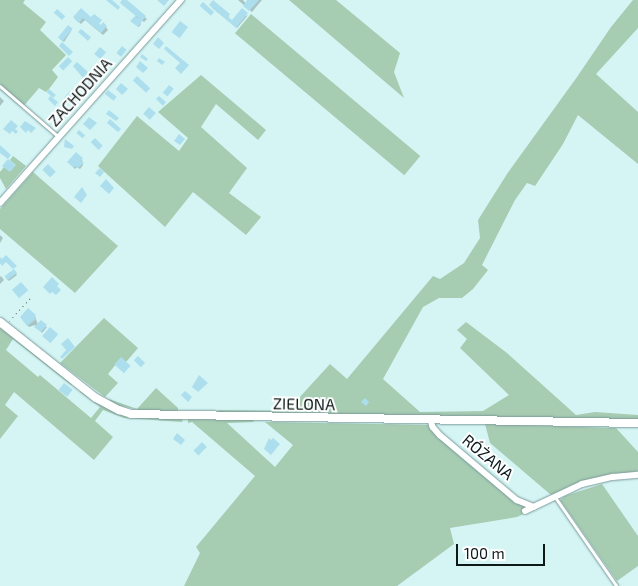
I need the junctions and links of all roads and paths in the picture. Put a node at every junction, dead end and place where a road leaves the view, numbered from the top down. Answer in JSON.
{"nodes":[{"id":1,"x":181,"y":0,"type":"edge"},
{"id":2,"x":0,"y":86,"type":"edge"},
{"id":3,"x":59,"y":137,"type":"junction"},
{"id":4,"x":0,"y":203,"type":"edge"},
{"id":5,"x":32,"y":296,"type":"dead end"},
{"id":6,"x":2,"y":324,"type":"edge"},
{"id":7,"x":431,"y":420,"type":"junction"},
{"id":8,"x":638,"y":423,"type":"edge"},
{"id":9,"x":638,"y":475,"type":"edge"},
{"id":10,"x":555,"y":496,"type":"junction"},
{"id":11,"x":534,"y":507,"type":"junction"},
{"id":12,"x":525,"y":511,"type":"dead end"},
{"id":13,"x":617,"y":586,"type":"edge"}],
"edges":[{"from":1,"to":3,"type":"street","name":"ZACHODNIA"},
{"from":2,"to":3,"type":"lane"},
{"from":3,"to":4,"type":"street","name":"ZACHODNIA"},
{"from":5,"to":6,"type":"path"},
{"from":6,"to":7,"type":"street","name":"ZIELONA"},
{"from":7,"to":8,"type":"street","name":"ZIELONA"},
{"from":7,"to":11,"type":"street","name":"RÓŻANA"},
{"from":9,"to":10,"type":"street"},
{"from":10,"to":11,"type":"street"},
{"from":10,"to":13,"type":"lane"},
{"from":11,"to":12,"type":"street"}]}
